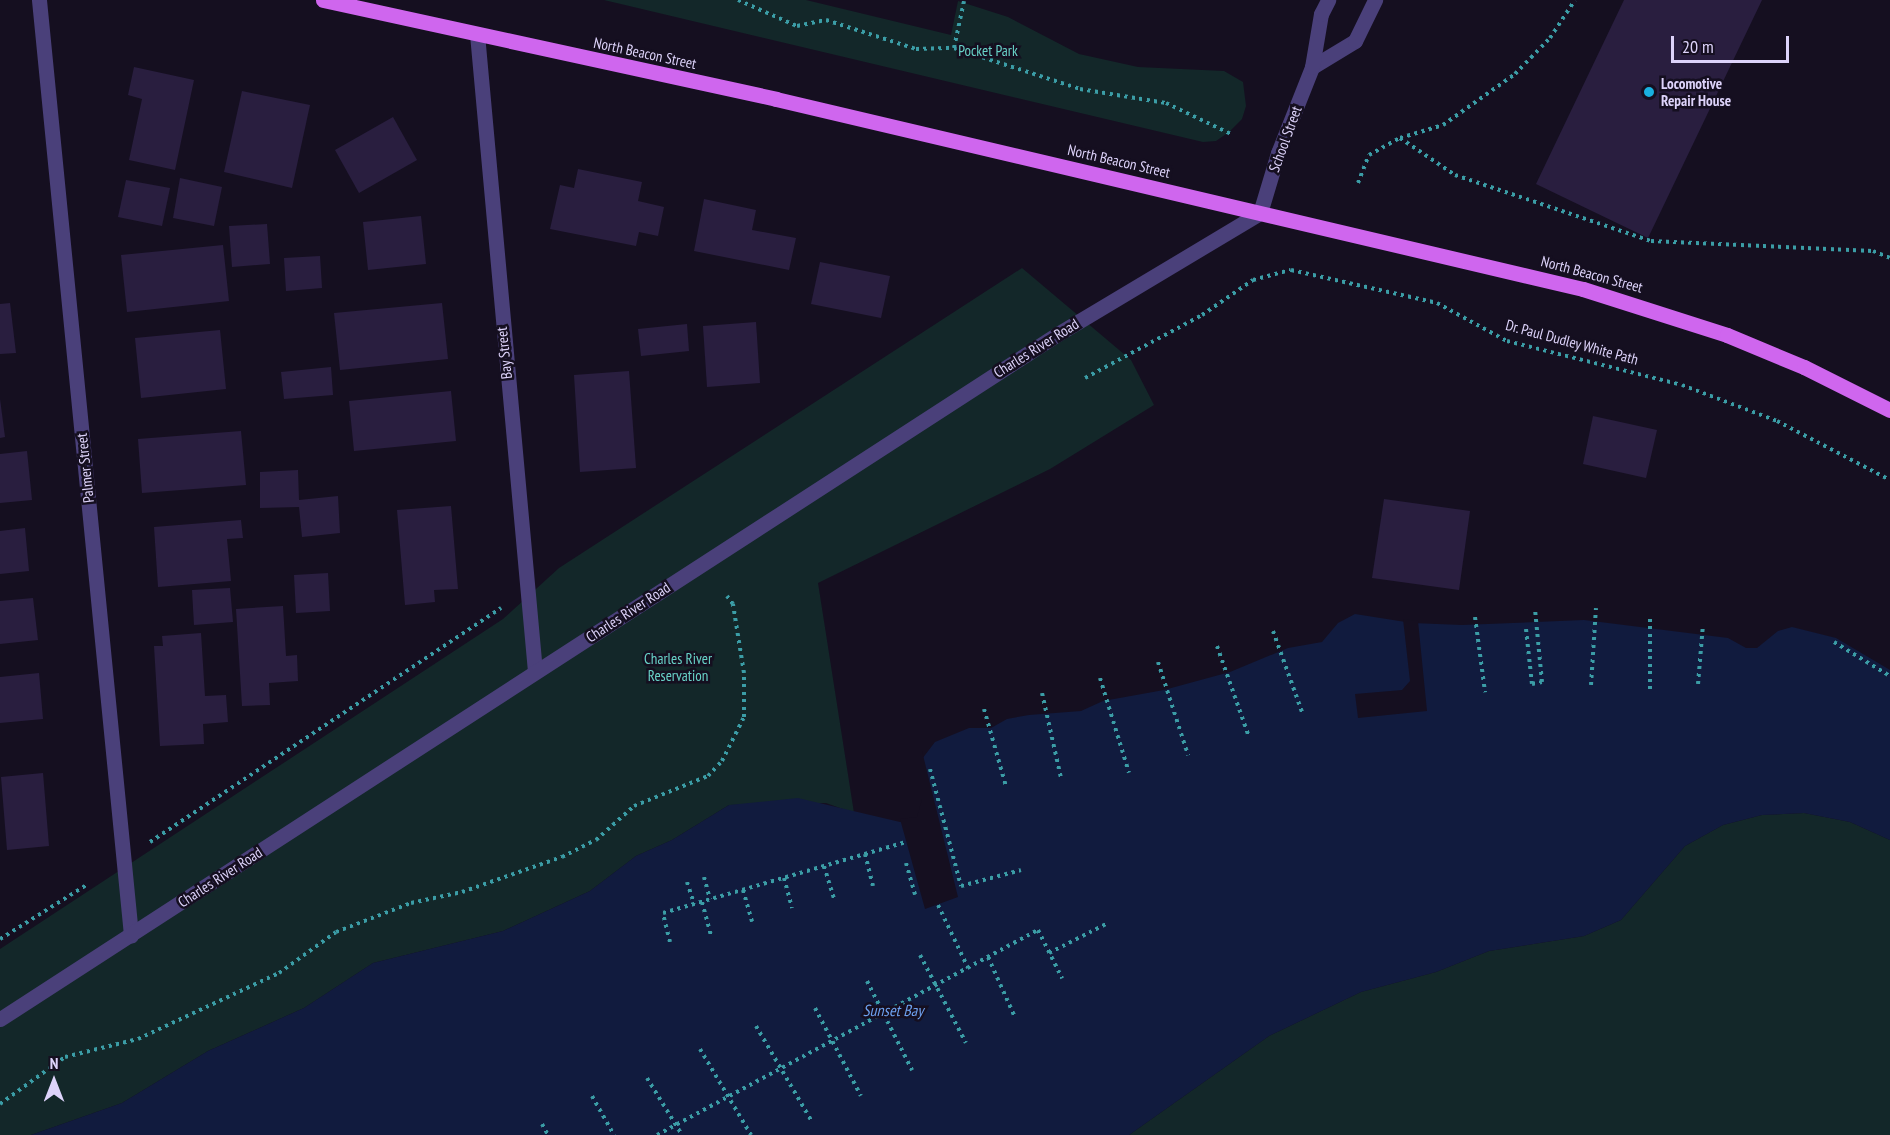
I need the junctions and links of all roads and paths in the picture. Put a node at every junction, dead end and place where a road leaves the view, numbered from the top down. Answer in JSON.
{"nodes":[{"id":1,"x":39,"y":0,"type":"edge"},
{"id":2,"x":323,"y":0,"type":"edge"},
{"id":3,"x":738,"y":0,"type":"edge"},
{"id":4,"x":1328,"y":0,"type":"edge"},
{"id":5,"x":1375,"y":0,"type":"edge"},
{"id":6,"x":1575,"y":0,"type":"edge"},
{"id":7,"x":964,"y":2,"type":"dead end"},
{"id":8,"x":477,"y":34,"type":"junction"},
{"id":9,"x":954,"y":48,"type":"junction"},
{"id":10,"x":1312,"y":67,"type":"junction"},
{"id":11,"x":1231,"y":134,"type":"dead end"},
{"id":12,"x":1400,"y":138,"type":"junction"},
{"id":13,"x":1358,"y":183,"type":"dead end"},
{"id":14,"x":1260,"y":213,"type":"junction"},
{"id":15,"x":1890,"y":258,"type":"edge"},
{"id":16,"x":1085,"y":378,"type":"dead end"},
{"id":17,"x":1890,"y":410,"type":"edge"},
{"id":18,"x":1890,"y":480,"type":"edge"},
{"id":19,"x":727,"y":596,"type":"dead end"},
{"id":20,"x":508,"y":604,"type":"dead end"},
{"id":21,"x":1596,"y":608,"type":"dead end"},
{"id":22,"x":1535,"y":609,"type":"dead end"},
{"id":23,"x":1650,"y":615,"type":"dead end"},
{"id":24,"x":1475,"y":617,"type":"dead end"},
{"id":25,"x":1703,"y":625,"type":"dead end"},
{"id":26,"x":1526,"y":629,"type":"dead end"},
{"id":27,"x":1273,"y":631,"type":"dead end"},
{"id":28,"x":1834,"y":642,"type":"dead end"},
{"id":29,"x":1217,"y":646,"type":"dead end"},
{"id":30,"x":1158,"y":662,"type":"dead end"},
{"id":31,"x":535,"y":671,"type":"junction"},
{"id":32,"x":1890,"y":676,"type":"edge"},
{"id":33,"x":1100,"y":678,"type":"dead end"},
{"id":34,"x":1698,"y":684,"type":"dead end"},
{"id":35,"x":1591,"y":685,"type":"dead end"},
{"id":36,"x":1650,"y":689,"type":"dead end"},
{"id":37,"x":1485,"y":692,"type":"dead end"},
{"id":38,"x":1042,"y":693,"type":"dead end"},
{"id":39,"x":984,"y":709,"type":"dead end"},
{"id":40,"x":1303,"y":715,"type":"dead end"},
{"id":41,"x":1249,"y":737,"type":"dead end"},
{"id":42,"x":1188,"y":755,"type":"dead end"},
{"id":43,"x":930,"y":769,"type":"dead end"},
{"id":44,"x":1129,"y":773,"type":"dead end"},
{"id":45,"x":1061,"y":778,"type":"dead end"},
{"id":46,"x":1006,"y":786,"type":"dead end"},
{"id":47,"x":906,"y":842,"type":"dead end"},
{"id":48,"x":147,"y":844,"type":"dead end"},
{"id":49,"x":865,"y":854,"type":"junction"},
{"id":50,"x":906,"y":863,"type":"dead end"},
{"id":51,"x":824,"y":866,"type":"junction"},
{"id":52,"x":1021,"y":870,"type":"dead end"},
{"id":53,"x":704,"y":877,"type":"dead end"},
{"id":54,"x":784,"y":878,"type":"junction"},
{"id":55,"x":687,"y":882,"type":"dead end"},
{"id":56,"x":88,"y":884,"type":"dead end"},
{"id":57,"x":873,"y":886,"type":"dead end"},
{"id":58,"x":743,"y":890,"type":"junction"},
{"id":59,"x":915,"y":895,"type":"dead end"},
{"id":60,"x":834,"y":898,"type":"dead end"},
{"id":61,"x":710,"y":899,"type":"junction"},
{"id":62,"x":702,"y":902,"type":"junction"},
{"id":63,"x":694,"y":904,"type":"junction"},
{"id":64,"x":938,"y":905,"type":"dead end"},
{"id":65,"x":792,"y":908,"type":"dead end"},
{"id":66,"x":752,"y":922,"type":"dead end"},
{"id":67,"x":1106,"y":924,"type":"dead end"},
{"id":68,"x":131,"y":935,"type":"junction"},
{"id":69,"x":711,"y":936,"type":"dead end"},
{"id":70,"x":0,"y":939,"type":"edge"},
{"id":71,"x":670,"y":942,"type":"dead end"},
{"id":72,"x":1049,"y":953,"type":"junction"},
{"id":73,"x":920,"y":955,"type":"dead end"},
{"id":74,"x":988,"y":957,"type":"junction"},
{"id":75,"x":968,"y":968,"type":"junction"},
{"id":76,"x":1062,"y":978,"type":"dead end"},
{"id":77,"x":867,"y":981,"type":"dead end"},
{"id":78,"x":935,"y":985,"type":"junction"},
{"id":79,"x":815,"y":1008,"type":"dead end"},
{"id":80,"x":883,"y":1012,"type":"junction"},
{"id":81,"x":1014,"y":1014,"type":"dead end"},
{"id":82,"x":0,"y":1019,"type":"edge"},
{"id":83,"x":756,"y":1026,"type":"dead end"},
{"id":84,"x":832,"y":1040,"type":"junction"},
{"id":85,"x":966,"y":1043,"type":"dead end"},
{"id":86,"x":700,"y":1049,"type":"dead end"},
{"id":87,"x":780,"y":1067,"type":"junction"},
{"id":88,"x":912,"y":1070,"type":"dead end"},
{"id":89,"x":647,"y":1078,"type":"dead end"},
{"id":90,"x":592,"y":1096,"type":"dead end"},
{"id":91,"x":728,"y":1096,"type":"junction"},
{"id":92,"x":861,"y":1096,"type":"dead end"},
{"id":93,"x":0,"y":1104,"type":"edge"},
{"id":94,"x":812,"y":1122,"type":"dead end"},
{"id":95,"x":542,"y":1124,"type":"dead end"},
{"id":96,"x":676,"y":1124,"type":"junction"},
{"id":97,"x":548,"y":1135,"type":"edge"},
{"id":98,"x":614,"y":1135,"type":"edge"},
{"id":99,"x":657,"y":1135,"type":"edge"},
{"id":100,"x":682,"y":1135,"type":"edge"},
{"id":101,"x":751,"y":1135,"type":"edge"}],
"edges":[{"from":1,"to":68,"type":"street","name":"Palmer Street"},
{"from":2,"to":8,"type":"main road","name":"North Beacon Street"},
{"from":3,"to":9,"type":"path"},
{"from":4,"to":10,"type":"street","name":"School Street"},
{"from":5,"to":10,"type":"street"},
{"from":6,"to":12,"type":"path"},
{"from":7,"to":9,"type":"path"},
{"from":8,"to":14,"type":"main road","name":"North Beacon Street"},
{"from":8,"to":31,"type":"street","name":"Bay Street"},
{"from":9,"to":11,"type":"path"},
{"from":10,"to":14,"type":"street","name":"School Street"},
{"from":12,"to":13,"type":"path"},
{"from":12,"to":15,"type":"path"},
{"from":14,"to":17,"type":"main road","name":"North Beacon Street"},
{"from":14,"to":31,"type":"street","name":"Charles River Road"},
{"from":16,"to":18,"type":"path","name":"Dr. Paul Dudley White Path"},
{"from":19,"to":93,"type":"path"},
{"from":20,"to":48,"type":"path"},
{"from":21,"to":35,"type":"path"},
{"from":22,"to":26,"type":"path"},
{"from":23,"to":36,"type":"path"},
{"from":24,"to":37,"type":"path"},
{"from":25,"to":34,"type":"path"},
{"from":27,"to":40,"type":"path"},
{"from":28,"to":32,"type":"path"},
{"from":29,"to":41,"type":"path"},
{"from":30,"to":42,"type":"path"},
{"from":31,"to":68,"type":"street","name":"Charles River Road"},
{"from":33,"to":44,"type":"path"},
{"from":38,"to":45,"type":"path"},
{"from":39,"to":46,"type":"path"},
{"from":43,"to":52,"type":"path"},
{"from":47,"to":49,"type":"path"},
{"from":49,"to":51,"type":"path"},
{"from":49,"to":57,"type":"path"},
{"from":50,"to":59,"type":"path"},
{"from":51,"to":54,"type":"path"},
{"from":51,"to":60,"type":"path"},
{"from":53,"to":61,"type":"path"},
{"from":54,"to":58,"type":"path"},
{"from":54,"to":65,"type":"path"},
{"from":55,"to":63,"type":"path"},
{"from":56,"to":70,"type":"path"},
{"from":58,"to":61,"type":"path"},
{"from":58,"to":66,"type":"path"},
{"from":61,"to":62,"type":"path"},
{"from":62,"to":63,"type":"path"},
{"from":62,"to":69,"type":"path"},
{"from":63,"to":71,"type":"path"},
{"from":64,"to":75,"type":"path"},
{"from":67,"to":72,"type":"path"},
{"from":68,"to":82,"type":"street","name":"Charles River Road"},
{"from":72,"to":74,"type":"path"},
{"from":72,"to":76,"type":"path"},
{"from":73,"to":78,"type":"path"},
{"from":74,"to":75,"type":"path"},
{"from":74,"to":81,"type":"path"},
{"from":75,"to":78,"type":"path"},
{"from":77,"to":80,"type":"path"},
{"from":78,"to":80,"type":"path"},
{"from":78,"to":85,"type":"path"},
{"from":79,"to":84,"type":"path"},
{"from":80,"to":84,"type":"path"},
{"from":80,"to":88,"type":"path"},
{"from":83,"to":87,"type":"path"},
{"from":84,"to":87,"type":"path"},
{"from":84,"to":92,"type":"path"},
{"from":86,"to":91,"type":"path"},
{"from":87,"to":91,"type":"path"},
{"from":87,"to":94,"type":"path"},
{"from":89,"to":96,"type":"path"},
{"from":90,"to":98,"type":"path"},
{"from":91,"to":96,"type":"path"},
{"from":91,"to":101,"type":"path"},
{"from":95,"to":97,"type":"path"},
{"from":96,"to":99,"type":"path"},
{"from":96,"to":100,"type":"path"}]}
